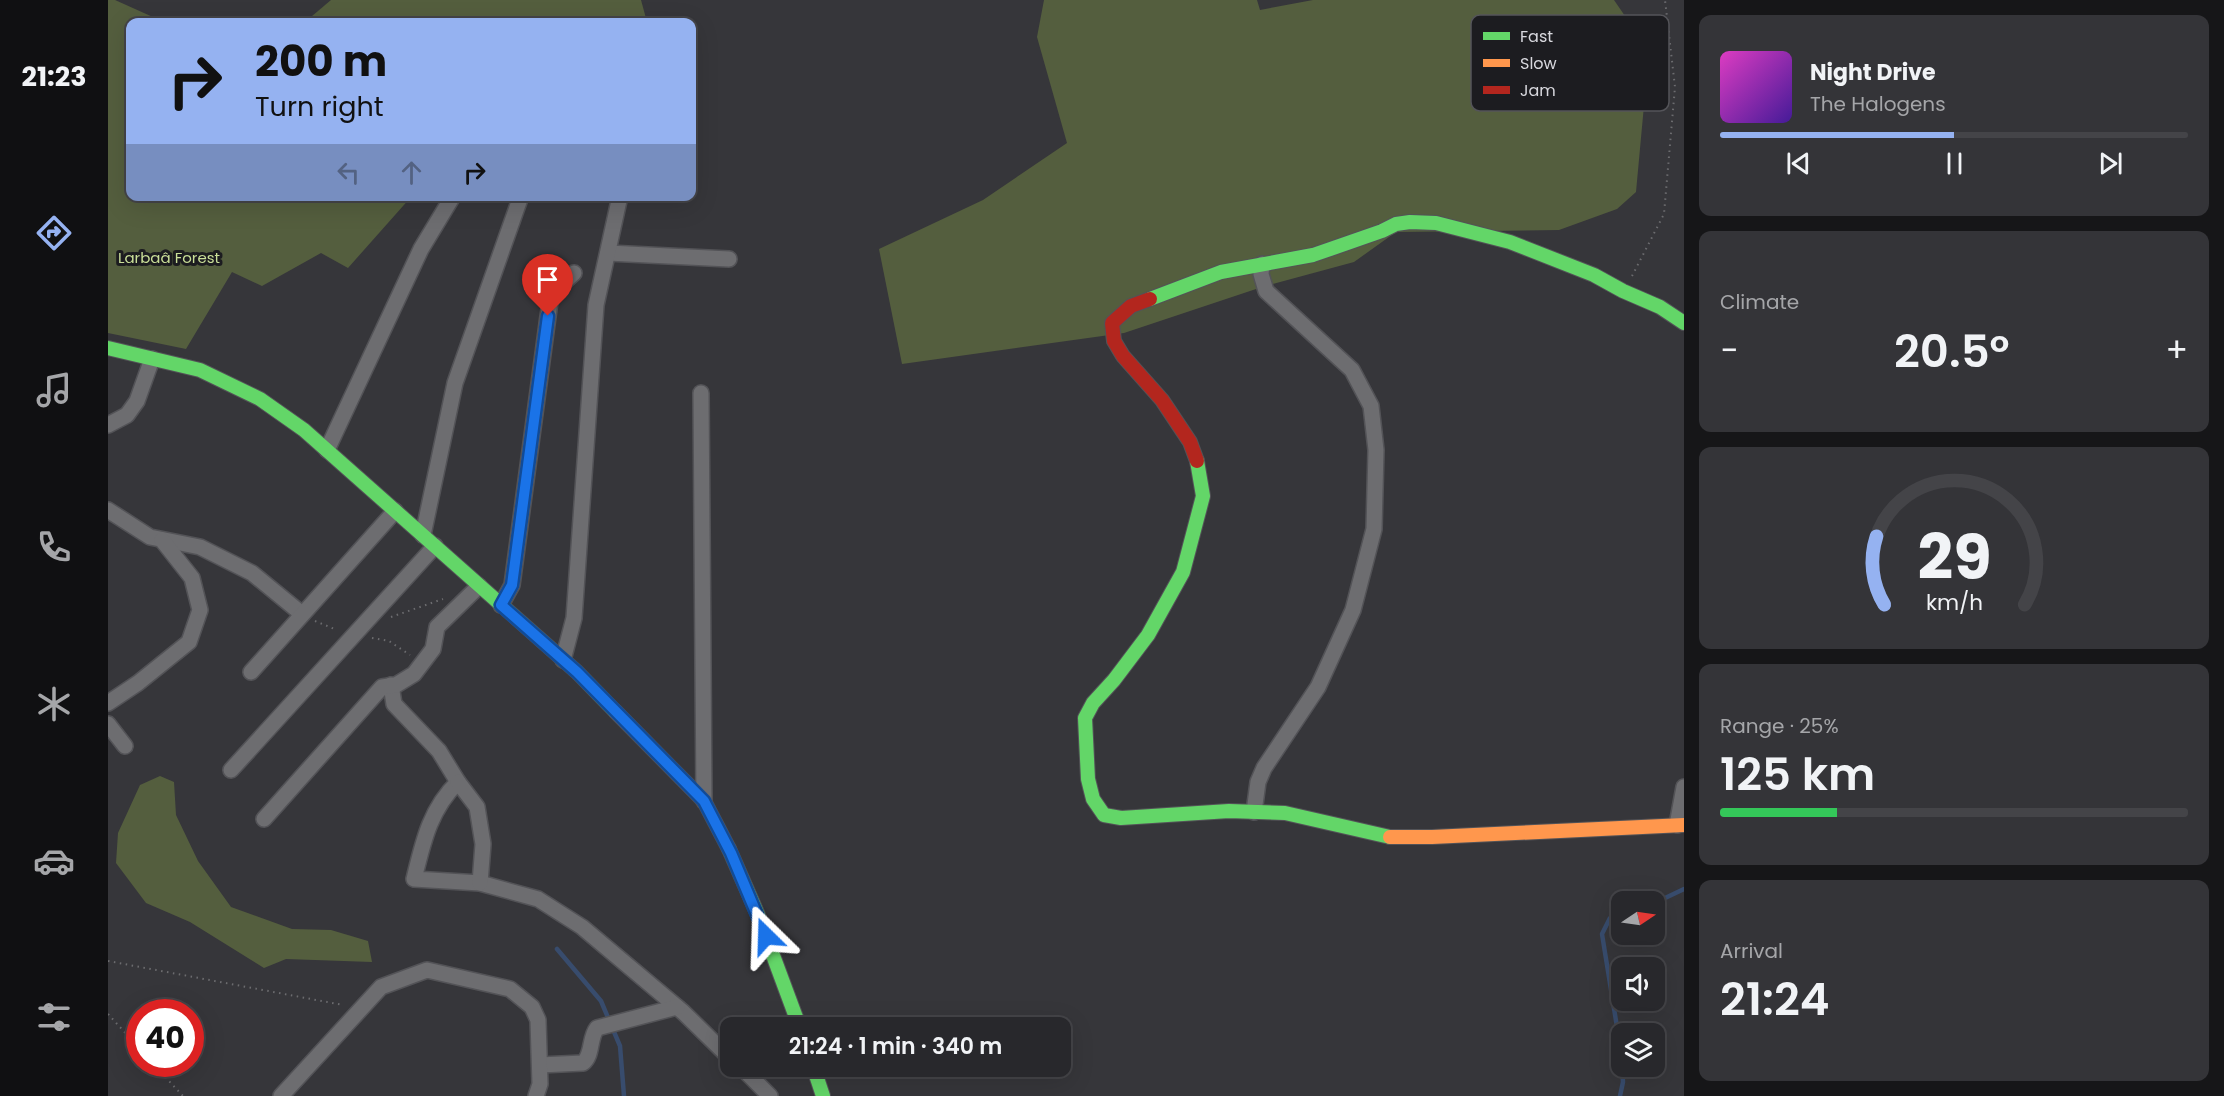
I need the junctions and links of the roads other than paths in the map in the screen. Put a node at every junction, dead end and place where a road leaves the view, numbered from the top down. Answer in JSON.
{"nodes":[{"id":1,"x":450,"y":201,"type":"edge"},
{"id":2,"x":519,"y":201,"type":"edge"},
{"id":3,"x":619,"y":201,"type":"edge"},
{"id":4,"x":608,"y":253,"type":"junction"},
{"id":5,"x":729,"y":259,"type":"dead end"},
{"id":6,"x":1262,"y":264,"type":"junction"},
{"id":7,"x":574,"y":273,"type":"dead end"},
{"id":8,"x":1684,"y":323,"type":"edge"},
{"id":9,"x":108,"y":348,"type":"edge"},
{"id":10,"x":152,"y":359,"type":"junction"},
{"id":11,"x":701,"y":393,"type":"dead end"},
{"id":12,"x":108,"y":425,"type":"edge"},
{"id":13,"x":327,"y":450,"type":"junction"},
{"id":14,"x":108,"y":510,"type":"edge"},
{"id":15,"x":395,"y":511,"type":"junction"},
{"id":16,"x":423,"y":535,"type":"junction"},
{"id":17,"x":162,"y":540,"type":"junction"},
{"id":18,"x":435,"y":546,"type":"junction"},
{"id":19,"x":479,"y":586,"type":"junction"},
{"id":20,"x":501,"y":605,"type":"junction"},
{"id":21,"x":302,"y":614,"type":"junction"},
{"id":22,"x":563,"y":660,"type":"junction"},
{"id":23,"x":251,"y":672,"type":"dead end"},
{"id":24,"x":391,"y":685,"type":"junction"},
{"id":25,"x":108,"y":703,"type":"edge"},
{"id":26,"x":108,"y":724,"type":"edge"},
{"id":27,"x":124,"y":746,"type":"dead end"},
{"id":28,"x":231,"y":770,"type":"dead end"},
{"id":29,"x":458,"y":782,"type":"junction"},
{"id":30,"x":1684,"y":787,"type":"edge"},
{"id":31,"x":704,"y":801,"type":"junction"},
{"id":32,"x":1254,"y":812,"type":"junction"},
{"id":33,"x":264,"y":819,"type":"dead end"},
{"id":34,"x":1681,"y":825,"type":"edge"},
{"id":35,"x":480,"y":883,"type":"junction"},
{"id":36,"x":677,"y":1007,"type":"junction"},
{"id":37,"x":796,"y":1017,"type":"edge"},
{"id":38,"x":720,"y":1048,"type":"edge"},
{"id":39,"x":540,"y":1065,"type":"junction"},
{"id":40,"x":751,"y":1077,"type":"edge"},
{"id":41,"x":817,"y":1077,"type":"edge"},
{"id":42,"x":281,"y":1096,"type":"edge"},
{"id":43,"x":536,"y":1096,"type":"edge"},
{"id":44,"x":770,"y":1096,"type":"edge"},
{"id":45,"x":823,"y":1096,"type":"edge"}],
"edges":[{"from":1,"to":13,"type":"street"},
{"from":2,"to":16,"type":"street"},
{"from":3,"to":4,"type":"street"},
{"from":4,"to":5,"type":"street"},
{"from":4,"to":22,"type":"street"},
{"from":6,"to":8,"type":"street"},
{"from":6,"to":32,"type":"street"},
{"from":6,"to":32,"type":"street"},
{"from":7,"to":20,"type":"street"},
{"from":9,"to":10,"type":"street"},
{"from":10,"to":12,"type":"street"},
{"from":10,"to":13,"type":"street"},
{"from":11,"to":31,"type":"street"},
{"from":13,"to":15,"type":"street"},
{"from":14,"to":17,"type":"street"},
{"from":15,"to":16,"type":"street"},
{"from":15,"to":21,"type":"street"},
{"from":16,"to":18,"type":"street"},
{"from":17,"to":21,"type":"street"},
{"from":17,"to":25,"type":"street"},
{"from":18,"to":19,"type":"street"},
{"from":18,"to":28,"type":"street"},
{"from":19,"to":20,"type":"street"},
{"from":19,"to":24,"type":"street"},
{"from":20,"to":22,"type":"street"},
{"from":21,"to":23,"type":"street"},
{"from":22,"to":31,"type":"street"},
{"from":24,"to":29,"type":"street"},
{"from":24,"to":33,"type":"street"},
{"from":26,"to":27,"type":"street"},
{"from":29,"to":35,"type":"street"},
{"from":29,"to":35,"type":"street"},
{"from":30,"to":34,"type":"street"},
{"from":31,"to":37,"type":"street"},
{"from":32,"to":34,"type":"street"},
{"from":35,"to":36,"type":"street"},
{"from":36,"to":38,"type":"street"},
{"from":36,"to":39,"type":"street"},
{"from":39,"to":42,"type":"street"},
{"from":39,"to":43,"type":"street"},
{"from":40,"to":44,"type":"street"},
{"from":41,"to":45,"type":"street"}]}
